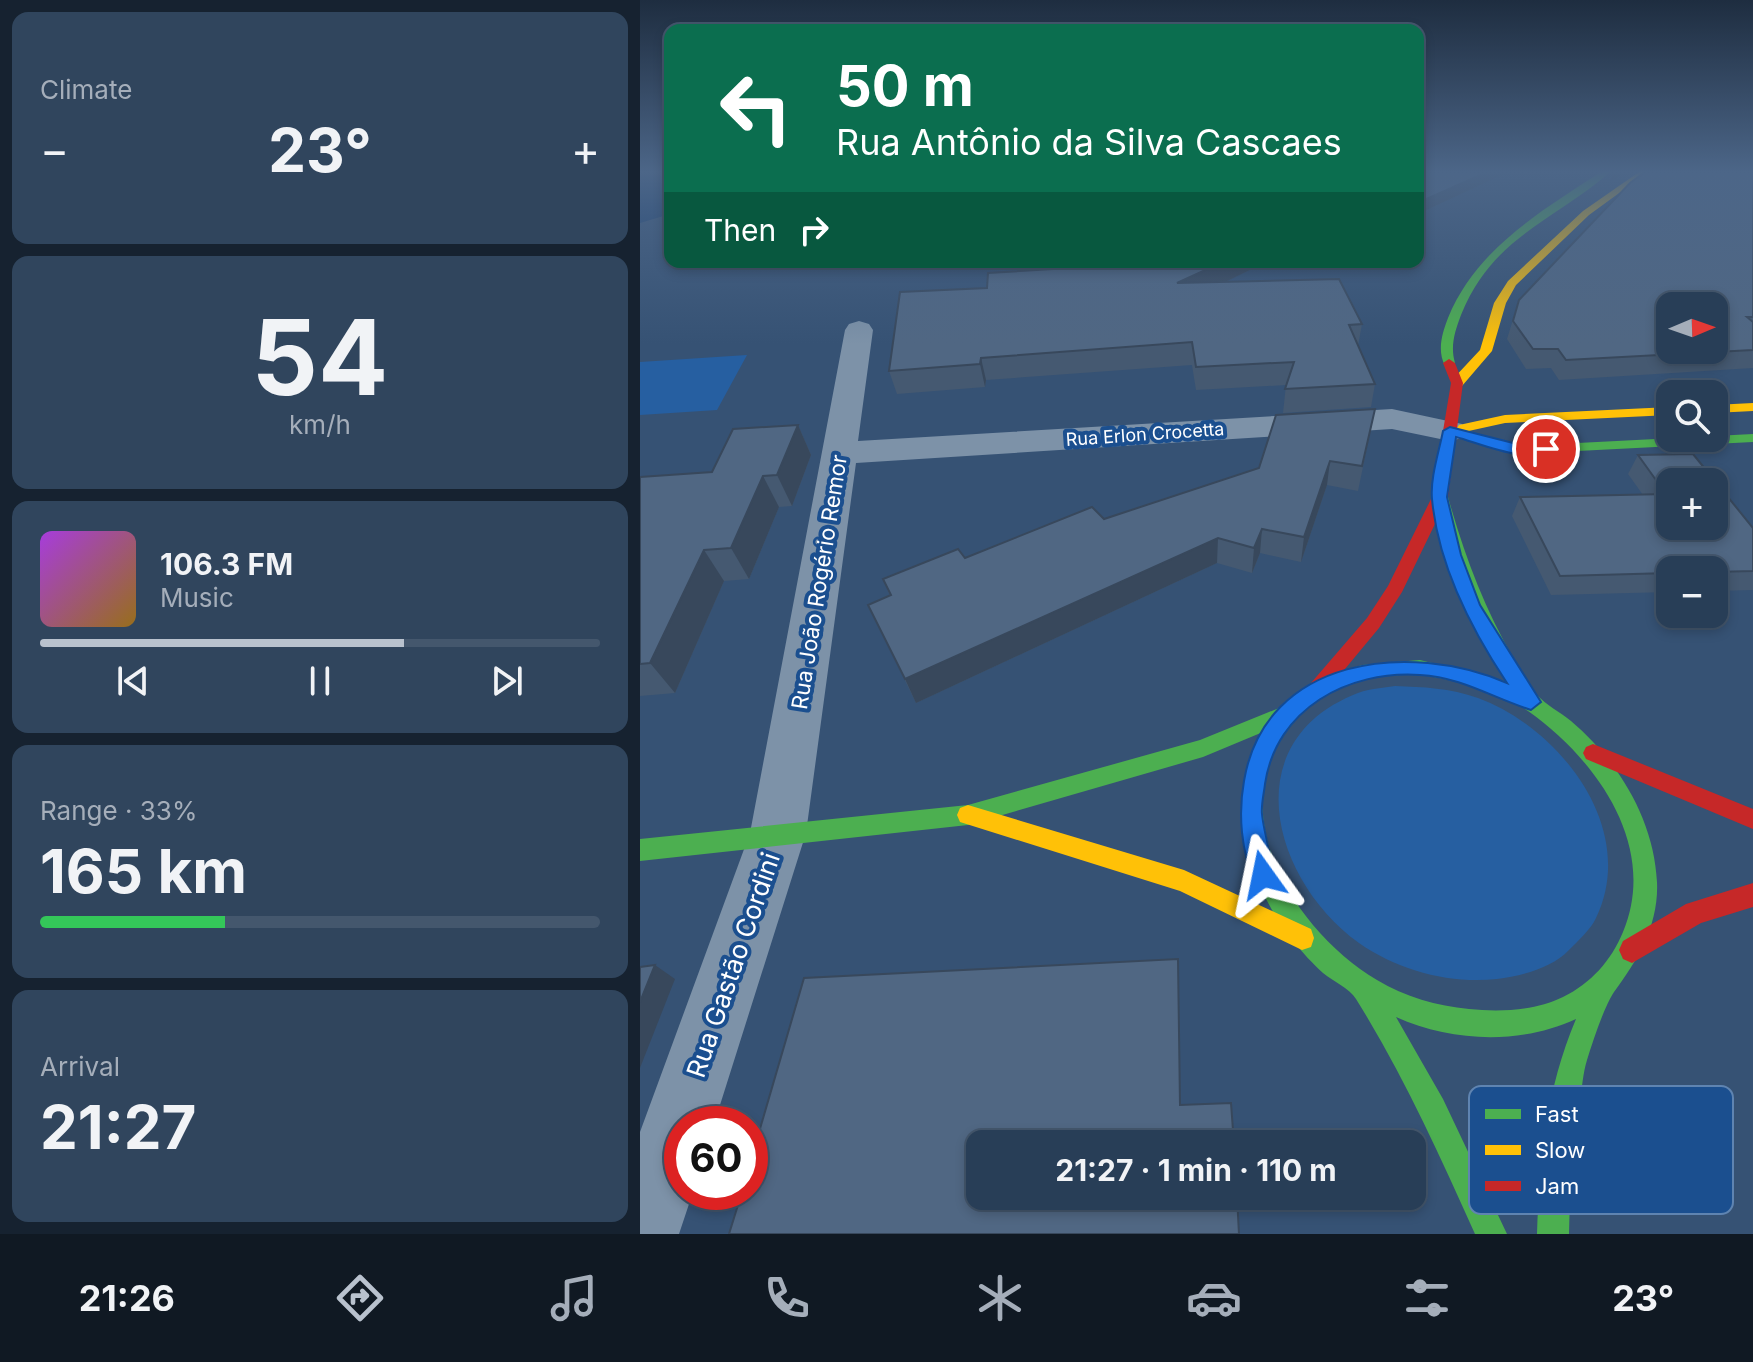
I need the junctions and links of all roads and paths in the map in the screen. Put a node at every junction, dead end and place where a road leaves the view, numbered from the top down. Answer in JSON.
{"nodes":[{"id":1,"x":1527,"y":230,"type":"edge"},
{"id":2,"x":1570,"y":230,"type":"edge"},
{"id":3,"x":1496,"y":255,"type":"junction"},
{"id":4,"x":1530,"y":264,"type":"junction"},
{"id":5,"x":859,"y":330,"type":"dead end"},
{"id":6,"x":1457,"y":383,"type":"junction"},
{"id":7,"x":1753,"y":407,"type":"edge"},
{"id":8,"x":1728,"y":408,"type":"edge"},
{"id":9,"x":1656,"y":412,"type":"edge"},
{"id":10,"x":1450,"y":431,"type":"junction"},
{"id":11,"x":1753,"y":438,"type":"edge"},
{"id":12,"x":840,"y":453,"type":"junction"},
{"id":13,"x":1440,"y":497,"type":"junction"},
{"id":14,"x":1318,"y":688,"type":"junction"},
{"id":15,"x":1531,"y":702,"type":"junction"},
{"id":16,"x":1287,"y":713,"type":"junction"},
{"id":17,"x":1592,"y":753,"type":"junction"},
{"id":18,"x":968,"y":815,"type":"junction"},
{"id":19,"x":1753,"y":819,"type":"edge"},
{"id":20,"x":778,"y":833,"type":"junction"},
{"id":21,"x":640,"y":850,"type":"edge"},
{"id":22,"x":1753,"y":895,"type":"edge"},
{"id":23,"x":1302,"y":938,"type":"junction"},
{"id":24,"x":1632,"y":950,"type":"junction"},
{"id":25,"x":1365,"y":989,"type":"junction"},
{"id":26,"x":1602,"y":989,"type":"junction"},
{"id":27,"x":1568,"y":1086,"type":"edge"},
{"id":28,"x":1469,"y":1180,"type":"edge"},
{"id":29,"x":1483,"y":1214,"type":"edge"},
{"id":30,"x":1554,"y":1214,"type":"edge"},
{"id":31,"x":641,"y":1234,"type":"edge"},
{"id":32,"x":1491,"y":1234,"type":"edge"},
{"id":33,"x":1553,"y":1234,"type":"edge"}],
"edges":[{"from":1,"to":3,"type":"main road"},
{"from":2,"to":4,"type":"main road"},
{"from":3,"to":4,"type":"main road"},
{"from":3,"to":6,"type":"main road"},
{"from":4,"to":6,"type":"main road"},
{"from":5,"to":12,"type":"street","name":"Rua João Rogério Remor"},
{"from":6,"to":10,"type":"main road"},
{"from":7,"to":8,"type":"main road"},
{"from":9,"to":10,"type":"main road"},
{"from":10,"to":11,"type":"main road"},
{"from":10,"to":12,"type":"street","name":"Rua Erlon Crocetta"},
{"from":10,"to":13,"type":"main road"},
{"from":12,"to":20,"type":"street","name":"Rua João Rogério Remor"},
{"from":13,"to":14,"type":"main road"},
{"from":13,"to":15,"type":"main road"},
{"from":14,"to":15,"type":"main road"},
{"from":14,"to":16,"type":"main road"},
{"from":15,"to":17,"type":"main road"},
{"from":16,"to":18,"type":"main road"},
{"from":16,"to":23,"type":"main road"},
{"from":17,"to":19,"type":"main road"},
{"from":17,"to":24,"type":"main road"},
{"from":18,"to":20,"type":"main road"},
{"from":18,"to":23,"type":"main road"},
{"from":20,"to":21,"type":"main road"},
{"from":20,"to":31,"type":"street","name":"Rua Gastão Cordini"},
{"from":22,"to":24,"type":"main road"},
{"from":23,"to":25,"type":"main road"},
{"from":24,"to":26,"type":"main road"},
{"from":25,"to":26,"type":"main road"},
{"from":25,"to":28,"type":"main road"},
{"from":26,"to":27,"type":"main road"},
{"from":29,"to":32,"type":"main road"},
{"from":30,"to":33,"type":"main road"}]}
